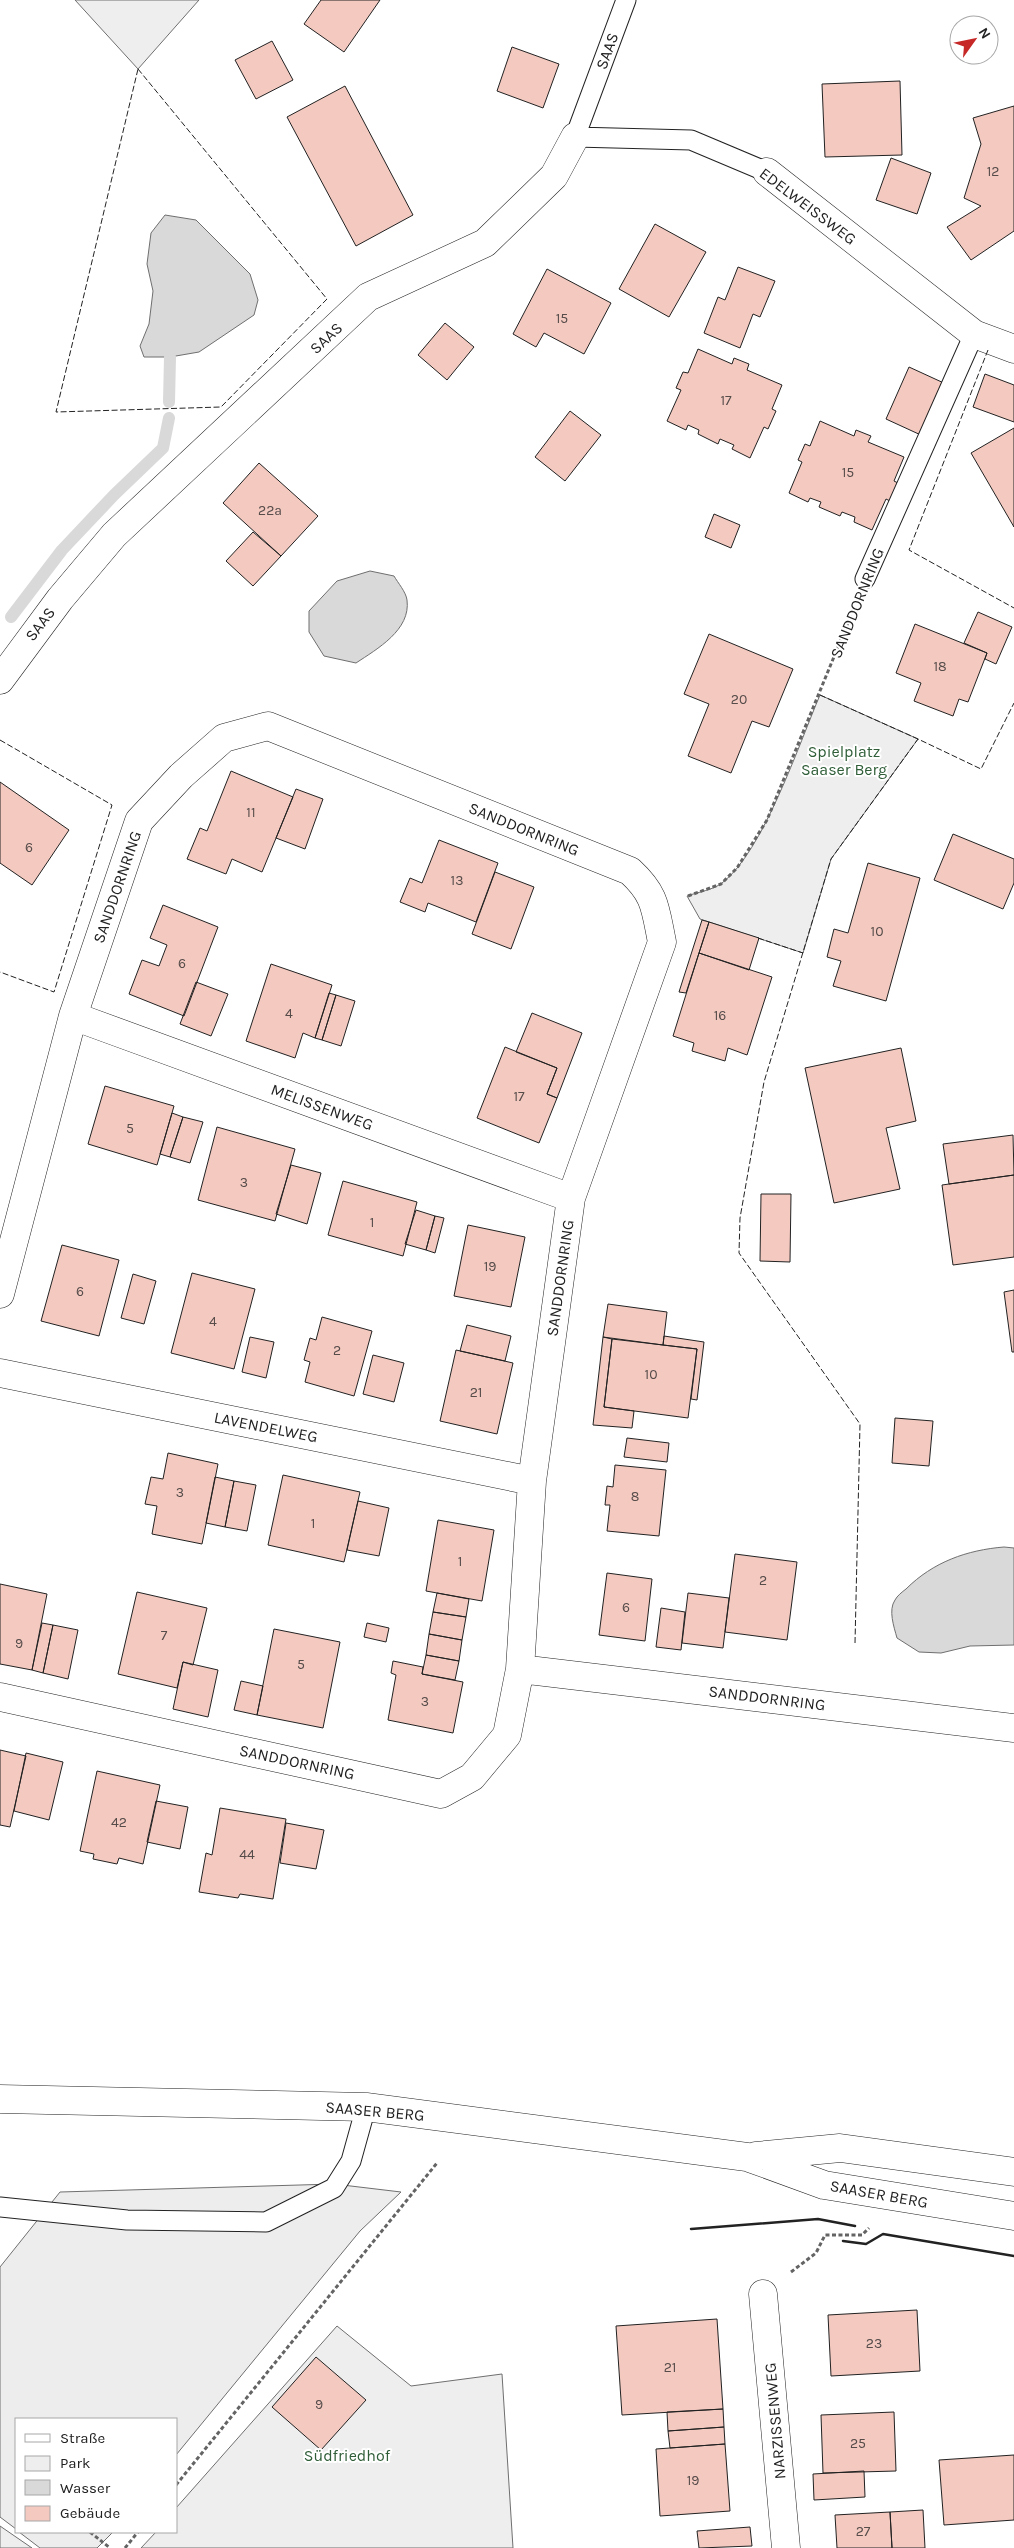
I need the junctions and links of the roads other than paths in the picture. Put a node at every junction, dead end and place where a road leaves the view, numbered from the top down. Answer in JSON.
{"nodes":[{"id":1,"x":626,"y":0,"type":"edge"},
{"id":2,"x":575,"y":137,"type":"junction"},
{"id":3,"x":767,"y":172,"type":"joint"},
{"id":4,"x":974,"y":334,"type":"junction"},
{"id":5,"x":1014,"y":349,"type":"edge"},
{"id":6,"x":865,"y":580,"type":"road end"},
{"id":7,"x":0,"y":680,"type":"edge"},
{"id":8,"x":73,"y":1016,"type":"junction"},
{"id":9,"x":571,"y":1198,"type":"junction"},
{"id":10,"x":0,"y":1294,"type":"edge"},
{"id":11,"x":0,"y":1373,"type":"edge"},
{"id":12,"x":532,"y":1481,"type":"junction"},
{"id":13,"x":520,"y":1669,"type":"junction"},
{"id":14,"x":0,"y":1697,"type":"edge"},
{"id":15,"x":1014,"y":1728,"type":"edge"},
{"id":16,"x":0,"y":2099,"type":"edge"},
{"id":17,"x":366,"y":2107,"type":"junction"},
{"id":18,"x":747,"y":2157,"type":"junction"},
{"id":19,"x":1014,"y":2172,"type":"edge"},
{"id":20,"x":0,"y":2207,"type":"edge"},
{"id":21,"x":1014,"y":2216,"type":"edge"},
{"id":22,"x":763,"y":2294,"type":"road end"},
{"id":23,"x":786,"y":2548,"type":"edge"}],
"edges":[{"from":1,"to":2,"type":"lane","name":"SAAS"},
{"from":2,"to":3,"type":"lane","name":"EDELWEISSWEG"},
{"from":2,"to":7,"type":"street","name":"SAAS"},
{"from":3,"to":4,"type":"street","name":"EDELWEISSWEG"},
{"from":4,"to":5,"type":"street","name":"EDELWEISSWEG"},
{"from":4,"to":6,"type":"lane","name":"SANDDORNRING"},
{"from":8,"to":9,"type":"street","name":"MELISSENWEG"},
{"from":8,"to":9,"type":"street","name":"SANDDORNRING"},
{"from":8,"to":10,"type":"street","name":"SANDDORNRING"},
{"from":9,"to":12,"type":"street","name":"SANDDORNRING"},
{"from":11,"to":12,"type":"street","name":"LAVENDELWEG"},
{"from":12,"to":13,"type":"street","name":"SANDDORNRING"},
{"from":13,"to":14,"type":"street","name":"SANDDORNRING"},
{"from":13,"to":15,"type":"street","name":"SANDDORNRING"},
{"from":16,"to":17,"type":"street","name":"SAASER BERG"},
{"from":17,"to":18,"type":"street","name":"SAASER BERG"},
{"from":17,"to":20,"type":"lane"},
{"from":18,"to":19,"type":"street","name":"SAASER BERG"},
{"from":18,"to":21,"type":"street","name":"SAASER BERG"},
{"from":22,"to":23,"type":"street","name":"NARZISSENWEG"}]}
